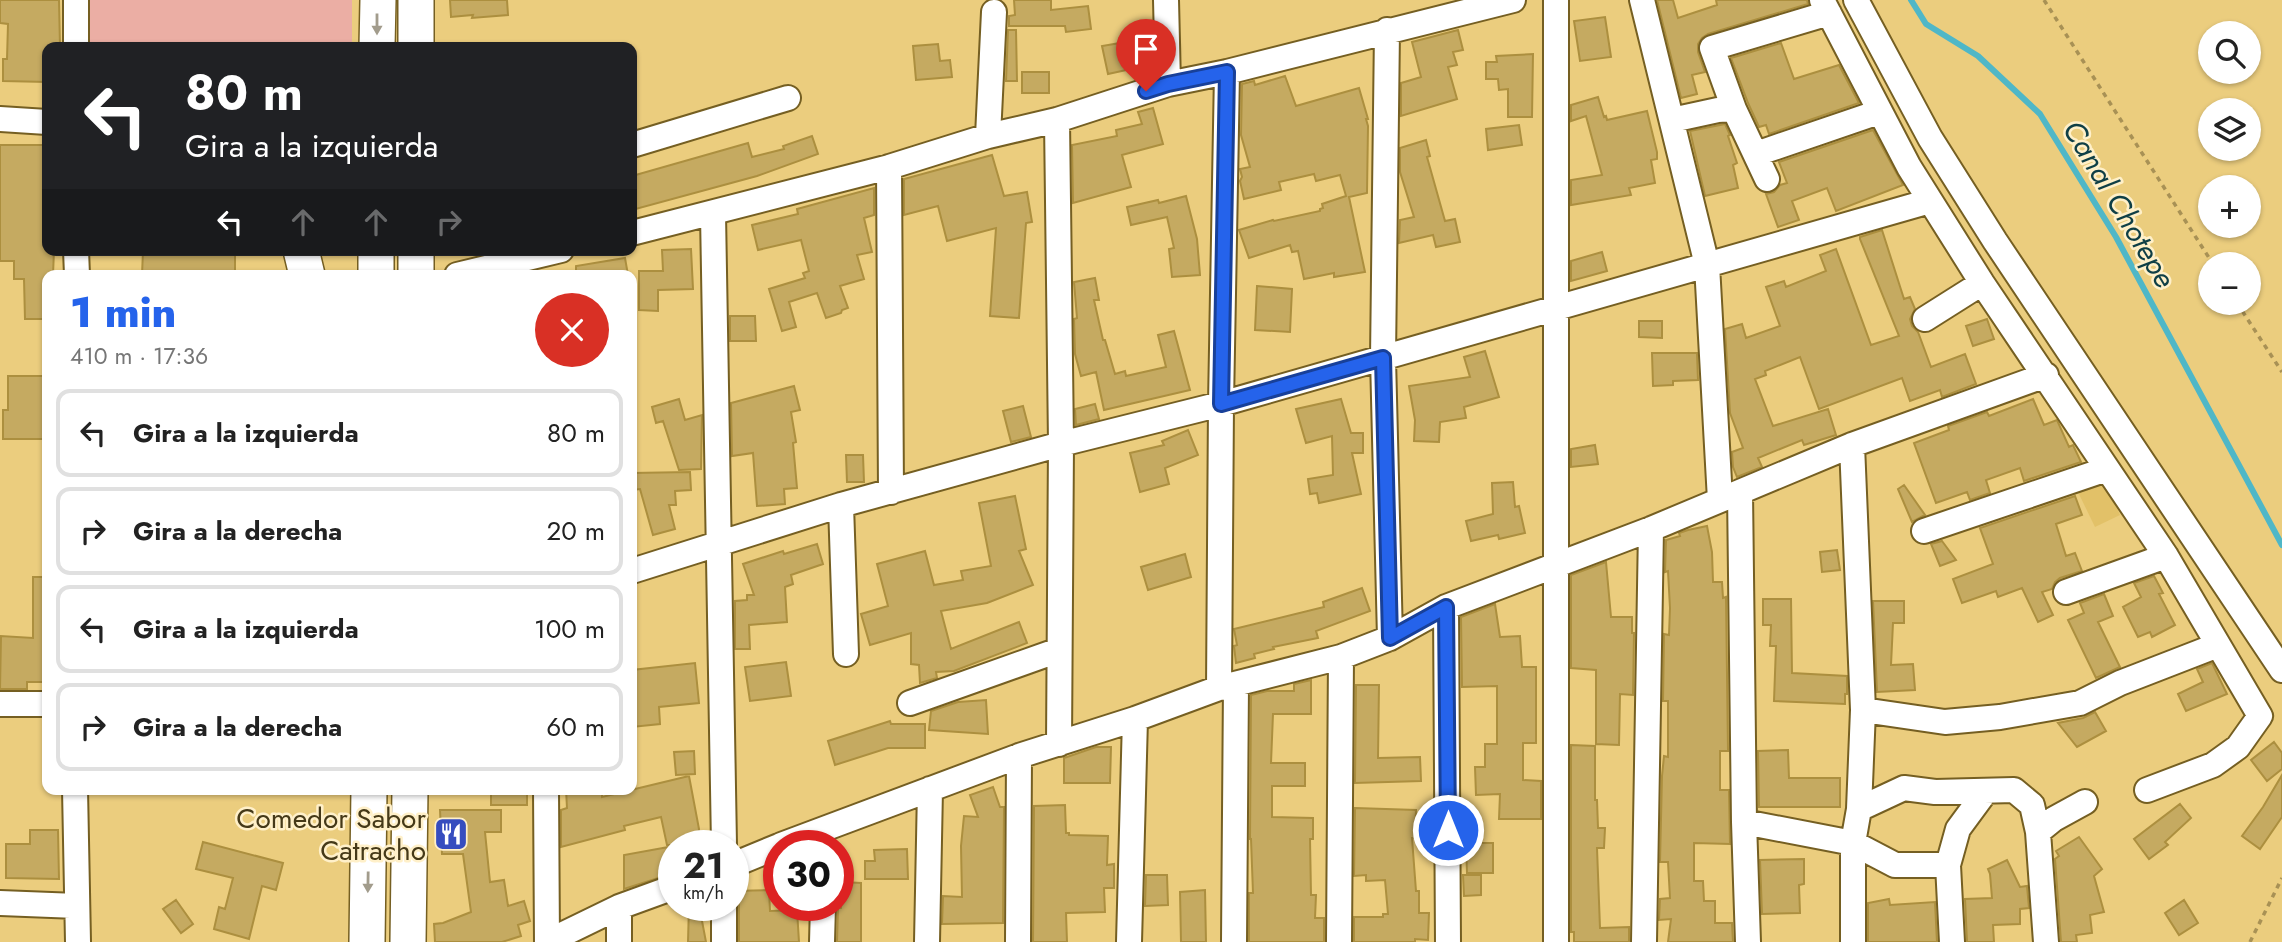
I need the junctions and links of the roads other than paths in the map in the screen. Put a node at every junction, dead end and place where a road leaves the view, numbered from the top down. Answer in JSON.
{"nodes":[{"id":1,"x":76,"y":0,"type":"edge"},
{"id":2,"x":378,"y":0,"type":"edge"},
{"id":3,"x":416,"y":0,"type":"edge"},
{"id":4,"x":1166,"y":0,"type":"edge"},
{"id":5,"x":1513,"y":0,"type":"edge"},
{"id":6,"x":1556,"y":0,"type":"edge"},
{"id":7,"x":1643,"y":0,"type":"edge"},
{"id":8,"x":1856,"y":0,"type":"edge"},
{"id":9,"x":1825,"y":7,"type":"edge"},
{"id":10,"x":994,"y":12,"type":"dead end"},
{"id":11,"x":1387,"y":30,"type":"junction"},
{"id":12,"x":76,"y":42,"type":"edge"},
{"id":13,"x":377,"y":42,"type":"edge"},
{"id":14,"x":416,"y":42,"type":"edge"},
{"id":15,"x":1227,"y":72,"type":"junction"},
{"id":16,"x":1168,"y":84,"type":"junction"},
{"id":17,"x":788,"y":98,"type":"dead end"},
{"id":18,"x":1734,"y":109,"type":"junction"},
{"id":19,"x":1879,"y":112,"type":"junction"},
{"id":20,"x":0,"y":119,"type":"edge"},
{"id":21,"x":1057,"y":120,"type":"junction"},
{"id":22,"x":1672,"y":120,"type":"junction"},
{"id":23,"x":42,"y":122,"type":"edge"},
{"id":24,"x":988,"y":136,"type":"junction"},
{"id":25,"x":637,"y":143,"type":"edge"},
{"id":26,"x":1756,"y":154,"type":"junction"},
{"id":27,"x":888,"y":167,"type":"junction"},
{"id":28,"x":1767,"y":179,"type":"dead end"},
{"id":29,"x":1930,"y":201,"type":"junction"},
{"id":30,"x":713,"y":214,"type":"junction"},
{"id":31,"x":637,"y":232,"type":"edge"},
{"id":32,"x":547,"y":260,"type":"edge"},
{"id":33,"x":1707,"y":265,"type":"junction"},
{"id":34,"x":487,"y":270,"type":"edge"},
{"id":35,"x":1982,"y":283,"type":"junction"},
{"id":36,"x":1556,"y":308,"type":"junction"},
{"id":37,"x":1925,"y":319,"type":"dead end"},
{"id":38,"x":1383,"y":358,"type":"junction"},
{"id":39,"x":2046,"y":375,"type":"junction"},
{"id":40,"x":1221,"y":404,"type":"junction"},
{"id":41,"x":1061,"y":444,"type":"junction"},
{"id":42,"x":1852,"y":445,"type":"junction"},
{"id":43,"x":2108,"y":469,"type":"junction"},
{"id":44,"x":891,"y":492,"type":"junction"},
{"id":45,"x":1730,"y":496,"type":"junction"},
{"id":46,"x":841,"y":505,"type":"junction"},
{"id":47,"x":1651,"y":528,"type":"junction"},
{"id":48,"x":1924,"y":531,"type":"dead end"},
{"id":49,"x":718,"y":543,"type":"junction"},
{"id":50,"x":2166,"y":556,"type":"junction"},
{"id":51,"x":1556,"y":565,"type":"junction"},
{"id":52,"x":637,"y":569,"type":"edge"},
{"id":53,"x":2066,"y":592,"type":"dead end"},
{"id":54,"x":1446,"y":607,"type":"junction"},
{"id":55,"x":1390,"y":638,"type":"junction"},
{"id":56,"x":2218,"y":645,"type":"junction"},
{"id":57,"x":1059,"y":650,"type":"junction"},
{"id":58,"x":846,"y":654,"type":"dead end"},
{"id":59,"x":1341,"y":657,"type":"junction"},
{"id":60,"x":2282,"y":670,"type":"edge"},
{"id":61,"x":1228,"y":687,"type":"junction"},
{"id":62,"x":910,"y":703,"type":"dead end"},
{"id":63,"x":0,"y":704,"type":"edge"},
{"id":64,"x":42,"y":704,"type":"edge"},
{"id":65,"x":1863,"y":710,"type":"junction"},
{"id":66,"x":1135,"y":719,"type":"junction"},
{"id":67,"x":1059,"y":744,"type":"junction"},
{"id":68,"x":1019,"y":756,"type":"junction"},
{"id":69,"x":930,"y":789,"type":"junction"},
{"id":70,"x":2147,"y":790,"type":"dead end"},
{"id":71,"x":1986,"y":791,"type":"junction"},
{"id":72,"x":1935,"y":792,"type":"junction"},
{"id":73,"x":75,"y":795,"type":"edge"},
{"id":74,"x":369,"y":795,"type":"edge"},
{"id":75,"x":410,"y":795,"type":"edge"},
{"id":76,"x":546,"y":795,"type":"edge"},
{"id":77,"x":2085,"y":802,"type":"dead end"},
{"id":78,"x":1859,"y":809,"type":"junction"},
{"id":79,"x":1744,"y":822,"type":"junction"},
{"id":80,"x":1958,"y":829,"type":"junction"},
{"id":81,"x":724,"y":830,"type":"edge"},
{"id":82,"x":839,"y":830,"type":"edge"},
{"id":83,"x":2038,"y":832,"type":"junction"},
{"id":84,"x":1853,"y":843,"type":"junction"},
{"id":85,"x":1948,"y":865,"type":"junction"},
{"id":86,"x":658,"y":893,"type":"edge"},
{"id":87,"x":0,"y":903,"type":"edge"},
{"id":88,"x":77,"y":906,"type":"junction"},
{"id":89,"x":619,"y":907,"type":"junction"},
{"id":90,"x":724,"y":921,"type":"edge"},
{"id":91,"x":822,"y":921,"type":"edge"},
{"id":92,"x":78,"y":942,"type":"edge"},
{"id":93,"x":367,"y":942,"type":"edge"},
{"id":94,"x":408,"y":942,"type":"edge"},
{"id":95,"x":547,"y":942,"type":"edge"},
{"id":96,"x":619,"y":942,"type":"edge"},
{"id":97,"x":724,"y":942,"type":"edge"},
{"id":98,"x":822,"y":942,"type":"edge"},
{"id":99,"x":927,"y":942,"type":"edge"},
{"id":100,"x":1018,"y":942,"type":"edge"},
{"id":101,"x":1129,"y":942,"type":"edge"},
{"id":102,"x":1234,"y":942,"type":"edge"},
{"id":103,"x":1339,"y":942,"type":"edge"},
{"id":104,"x":1448,"y":942,"type":"edge"},
{"id":105,"x":1556,"y":942,"type":"edge"},
{"id":106,"x":1644,"y":942,"type":"edge"},
{"id":107,"x":1748,"y":942,"type":"edge"},
{"id":108,"x":1853,"y":942,"type":"edge"},
{"id":109,"x":1952,"y":942,"type":"edge"},
{"id":110,"x":2046,"y":942,"type":"edge"}],
"edges":[{"from":1,"to":12,"type":"street"},
{"from":2,"to":13,"type":"highway","one_way":true},
{"from":3,"to":14,"type":"highway"},
{"from":4,"to":16,"type":"street"},
{"from":5,"to":11,"type":"street"},
{"from":6,"to":36,"type":"street"},
{"from":7,"to":22,"type":"street"},
{"from":8,"to":60,"type":"street"},
{"from":9,"to":18,"type":"street"},
{"from":9,"to":19,"type":"street"},
{"from":10,"to":24,"type":"street"},
{"from":11,"to":15,"type":"street"},
{"from":11,"to":38,"type":"street"},
{"from":15,"to":16,"type":"street"},
{"from":15,"to":40,"type":"street"},
{"from":16,"to":21,"type":"street"},
{"from":17,"to":25,"type":"street"},
{"from":18,"to":22,"type":"street"},
{"from":18,"to":26,"type":"street"},
{"from":19,"to":26,"type":"street"},
{"from":19,"to":29,"type":"street"},
{"from":20,"to":23,"type":"street"},
{"from":21,"to":24,"type":"street"},
{"from":21,"to":41,"type":"street"},
{"from":22,"to":33,"type":"street"},
{"from":24,"to":27,"type":"street"},
{"from":26,"to":28,"type":"street"},
{"from":27,"to":30,"type":"street"},
{"from":27,"to":44,"type":"street"},
{"from":29,"to":33,"type":"street"},
{"from":29,"to":35,"type":"street"},
{"from":30,"to":31,"type":"street"},
{"from":30,"to":49,"type":"street"},
{"from":32,"to":34,"type":"street"},
{"from":33,"to":36,"type":"street"},
{"from":33,"to":45,"type":"street"},
{"from":35,"to":37,"type":"street"},
{"from":35,"to":39,"type":"street"},
{"from":36,"to":38,"type":"street"},
{"from":36,"to":51,"type":"street"},
{"from":38,"to":40,"type":"street"},
{"from":38,"to":55,"type":"street"},
{"from":39,"to":42,"type":"street"},
{"from":39,"to":43,"type":"street"},
{"from":40,"to":41,"type":"street"},
{"from":40,"to":61,"type":"street"},
{"from":41,"to":44,"type":"street"},
{"from":41,"to":57,"type":"street"},
{"from":42,"to":45,"type":"street"},
{"from":42,"to":65,"type":"street"},
{"from":43,"to":48,"type":"street"},
{"from":43,"to":50,"type":"street"},
{"from":44,"to":46,"type":"street"},
{"from":45,"to":47,"type":"street"},
{"from":45,"to":79,"type":"street"},
{"from":46,"to":49,"type":"street"},
{"from":46,"to":58,"type":"street"},
{"from":47,"to":51,"type":"street"},
{"from":47,"to":106,"type":"street"},
{"from":49,"to":52,"type":"street"},
{"from":49,"to":81,"type":"street"},
{"from":50,"to":53,"type":"street"},
{"from":50,"to":56,"type":"street"},
{"from":51,"to":54,"type":"street"},
{"from":51,"to":105,"type":"street"},
{"from":54,"to":55,"type":"street"},
{"from":54,"to":104,"type":"street"},
{"from":55,"to":59,"type":"street"},
{"from":56,"to":65,"type":"street"},
{"from":56,"to":70,"type":"street"},
{"from":57,"to":62,"type":"street"},
{"from":57,"to":67,"type":"street"},
{"from":59,"to":61,"type":"street"},
{"from":59,"to":103,"type":"street"},
{"from":61,"to":66,"type":"street"},
{"from":61,"to":102,"type":"street"},
{"from":63,"to":64,"type":"street"},
{"from":65,"to":78,"type":"street"},
{"from":66,"to":67,"type":"street"},
{"from":66,"to":101,"type":"street"},
{"from":67,"to":68,"type":"street"},
{"from":68,"to":69,"type":"street"},
{"from":68,"to":100,"type":"street"},
{"from":69,"to":82,"type":"street"},
{"from":69,"to":99,"type":"street"},
{"from":71,"to":72,"type":"street"},
{"from":71,"to":80,"type":"street"},
{"from":71,"to":83,"type":"street"},
{"from":72,"to":78,"type":"street"},
{"from":72,"to":80,"type":"street"},
{"from":73,"to":88,"type":"street"},
{"from":74,"to":93,"type":"highway","one_way":true},
{"from":75,"to":94,"type":"highway"},
{"from":76,"to":95,"type":"street"},
{"from":77,"to":83,"type":"street"},
{"from":78,"to":84,"type":"street"},
{"from":79,"to":84,"type":"street"},
{"from":79,"to":107,"type":"street"},
{"from":80,"to":85,"type":"street"},
{"from":83,"to":110,"type":"street"},
{"from":84,"to":85,"type":"street"},
{"from":84,"to":108,"type":"street"},
{"from":85,"to":109,"type":"street"},
{"from":86,"to":89,"type":"street"},
{"from":87,"to":88,"type":"street"},
{"from":88,"to":92,"type":"street"},
{"from":89,"to":95,"type":"street"},
{"from":89,"to":96,"type":"street"},
{"from":90,"to":97,"type":"street"},
{"from":91,"to":98,"type":"street"}]}
